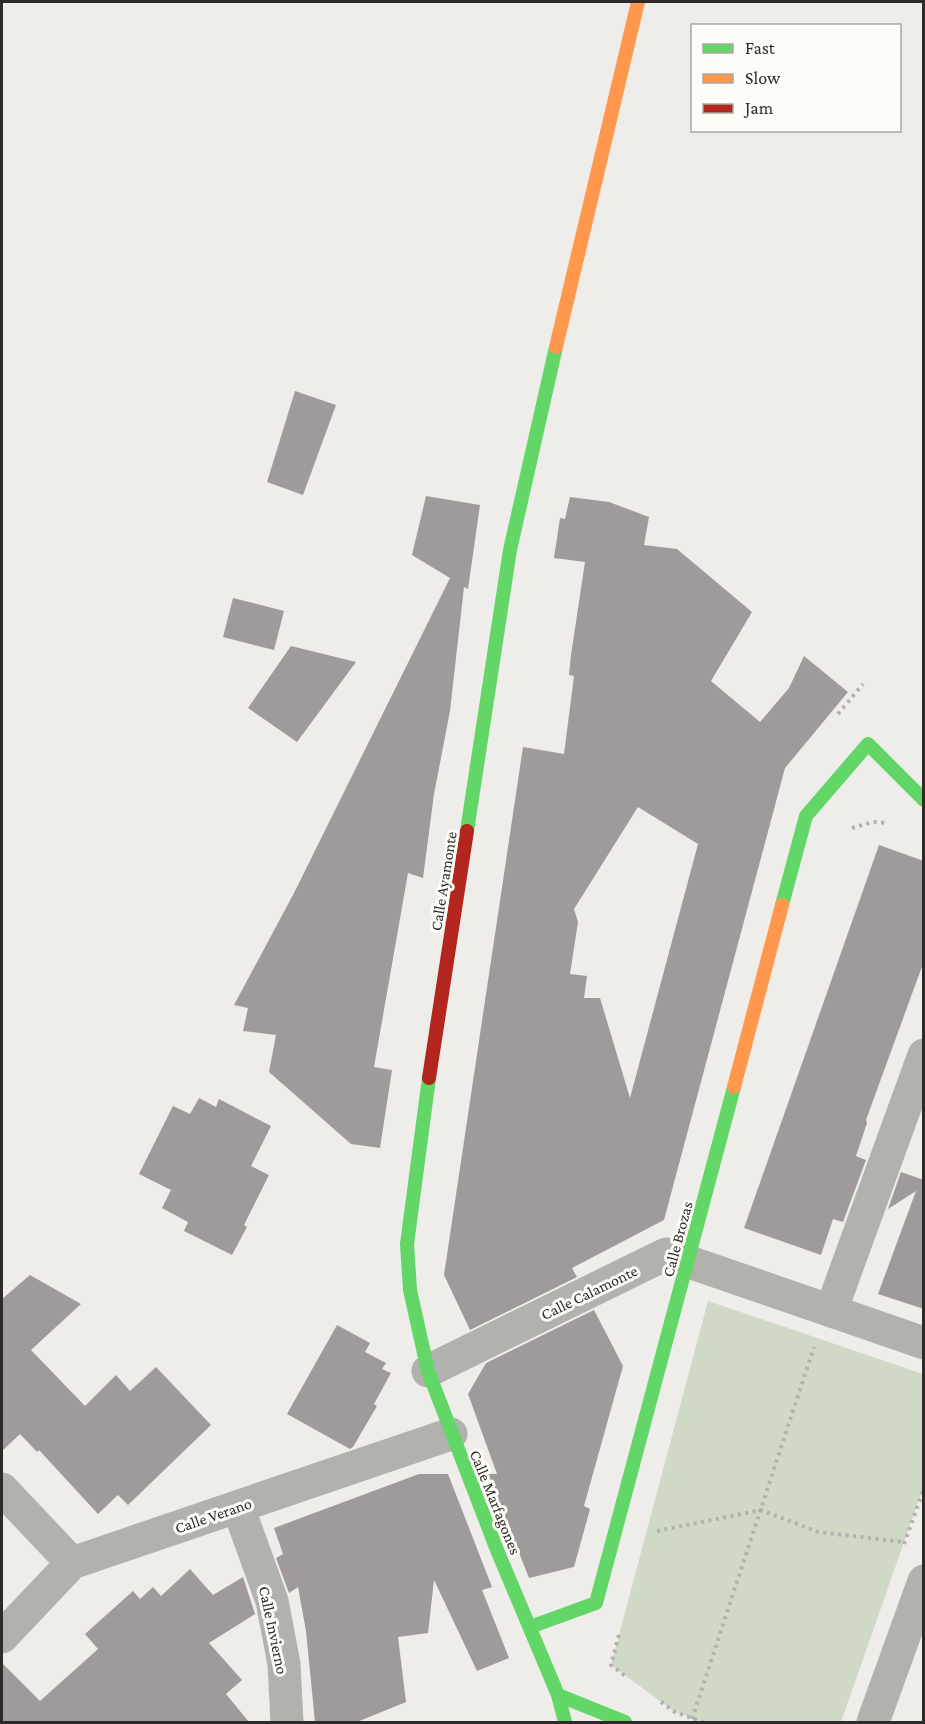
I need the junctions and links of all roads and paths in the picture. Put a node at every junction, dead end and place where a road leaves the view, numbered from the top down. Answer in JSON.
{"nodes":[{"id":1,"x":638,"y":2,"type":"edge"},
{"id":2,"x":863,"y":684,"type":"dead end"},
{"id":3,"x":833,"y":719,"type":"dead end"},
{"id":4,"x":924,"y":800,"type":"edge"},
{"id":5,"x":924,"y":1055,"type":"edge"},
{"id":6,"x":688,"y":1261,"type":"junction"},
{"id":7,"x":410,"y":1290,"type":"joint"},
{"id":8,"x":824,"y":1324,"type":"junction"},
{"id":9,"x":924,"y":1343,"type":"edge"},
{"id":10,"x":428,"y":1371,"type":"junction"},
{"id":11,"x":451,"y":1434,"type":"junction"},
{"id":12,"x":2,"y":1490,"type":"edge"},
{"id":13,"x":238,"y":1507,"type":"junction"},
{"id":14,"x":761,"y":1510,"type":"junction"},
{"id":15,"x":647,"y":1533,"type":"dead end"},
{"id":16,"x":904,"y":1542,"type":"dead end"},
{"id":17,"x":72,"y":1563,"type":"junction"},
{"id":18,"x":924,"y":1581,"type":"edge"},
{"id":19,"x":530,"y":1627,"type":"junction"},
{"id":20,"x":620,"y":1632,"type":"dead end"},
{"id":21,"x":2,"y":1637,"type":"edge"},
{"id":22,"x":629,"y":1679,"type":"dead end"},
{"id":23,"x":558,"y":1695,"type":"junction"},
{"id":24,"x":657,"y":1699,"type":"dead end"},
{"id":25,"x":692,"y":1719,"type":"junction"},
{"id":26,"x":287,"y":1722,"type":"edge"},
{"id":27,"x":565,"y":1722,"type":"edge"},
{"id":28,"x":625,"y":1722,"type":"edge"},
{"id":29,"x":703,"y":1722,"type":"edge"},
{"id":30,"x":873,"y":1722,"type":"edge"}],
"edges":[{"from":1,"to":7,"type":"main road","name":"Calle Ayamonte"},
{"from":2,"to":3,"type":"path"},
{"from":4,"to":6,"type":"main road","name":"Calle Brozas"},
{"from":5,"to":8,"type":"street"},
{"from":6,"to":8,"type":"street","name":"Calle Calamonte"},
{"from":6,"to":10,"type":"street","name":"Calle Calamonte"},
{"from":6,"to":19,"type":"main road","name":"Calle Brozas"},
{"from":7,"to":10,"type":"main road","name":"Calle Marfagones"},
{"from":8,"to":9,"type":"street","name":"Calle Calamonte"},
{"from":8,"to":14,"type":"path"},
{"from":10,"to":11,"type":"main road","name":"Calle Marfagones"},
{"from":11,"to":13,"type":"street","name":"Calle Verano"},
{"from":11,"to":19,"type":"main road","name":"Calle Marfagones"},
{"from":12,"to":17,"type":"street"},
{"from":13,"to":17,"type":"street","name":"Calle Verano"},
{"from":13,"to":26,"type":"street","name":"Calle Invierno"},
{"from":14,"to":15,"type":"path"},
{"from":14,"to":16,"type":"path"},
{"from":14,"to":25,"type":"path"},
{"from":17,"to":21,"type":"street","name":"Calle Verano"},
{"from":18,"to":30,"type":"street"},
{"from":19,"to":23,"type":"main road","name":"Calle Marfagones"},
{"from":20,"to":22,"type":"path"},
{"from":23,"to":27,"type":"main road","name":"Calle Marfagones"},
{"from":23,"to":28,"type":"main road"},
{"from":24,"to":25,"type":"path"},
{"from":25,"to":29,"type":"path"}]}
